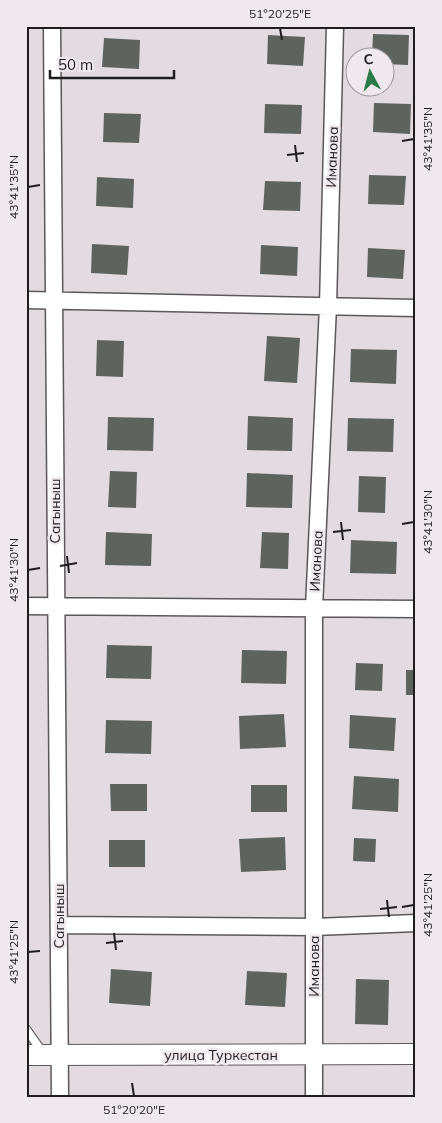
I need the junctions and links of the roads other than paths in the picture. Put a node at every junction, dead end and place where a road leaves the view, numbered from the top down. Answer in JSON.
{"nodes":[{"id":1,"x":52,"y":26,"type":"edge"},
{"id":2,"x":335,"y":26,"type":"edge"},
{"id":3,"x":26,"y":300,"type":"edge"},
{"id":4,"x":54,"y":300,"type":"junction"},
{"id":5,"x":328,"y":306,"type":"junction"},
{"id":6,"x":416,"y":308,"type":"edge"},
{"id":7,"x":26,"y":606,"type":"edge"},
{"id":8,"x":56,"y":606,"type":"junction"},
{"id":9,"x":314,"y":608,"type":"junction"},
{"id":10,"x":416,"y":609,"type":"edge"},
{"id":11,"x":416,"y":923,"type":"edge"},
{"id":12,"x":59,"y":925,"type":"junction"},
{"id":13,"x":314,"y":928,"type":"junction"},
{"id":14,"x":26,"y":1029,"type":"edge"},
{"id":15,"x":314,"y":1054,"type":"junction"},
{"id":16,"x":416,"y":1054,"type":"edge"},
{"id":17,"x":44,"y":1055,"type":"edge"},
{"id":18,"x":60,"y":1097,"type":"edge"},
{"id":19,"x":314,"y":1097,"type":"edge"}],
"edges":[{"from":1,"to":4,"type":"street","name":"Сагыныш"},
{"from":2,"to":5,"type":"street","name":"Иманова"},
{"from":3,"to":4,"type":"street"},
{"from":4,"to":5,"type":"street"},
{"from":4,"to":8,"type":"street","name":"Сагыныш"},
{"from":5,"to":6,"type":"street"},
{"from":5,"to":9,"type":"street","name":"Иманова"},
{"from":7,"to":8,"type":"street"},
{"from":8,"to":9,"type":"street"},
{"from":8,"to":12,"type":"street","name":"Сагыныш"},
{"from":9,"to":10,"type":"street"},
{"from":9,"to":13,"type":"street","name":"Иманова"},
{"from":11,"to":13,"type":"street"},
{"from":12,"to":13,"type":"street"},
{"from":12,"to":17,"type":"street","name":"Сагыныш"},
{"from":13,"to":15,"type":"street","name":"Иманова"},
{"from":14,"to":17,"type":"lane"},
{"from":15,"to":16,"type":"street","name":"улица Туркестан"},
{"from":15,"to":17,"type":"street","name":"улица Туркестан"},
{"from":15,"to":19,"type":"street","name":"Иманова"},
{"from":17,"to":18,"type":"street","name":"Сагыныш"}]}
